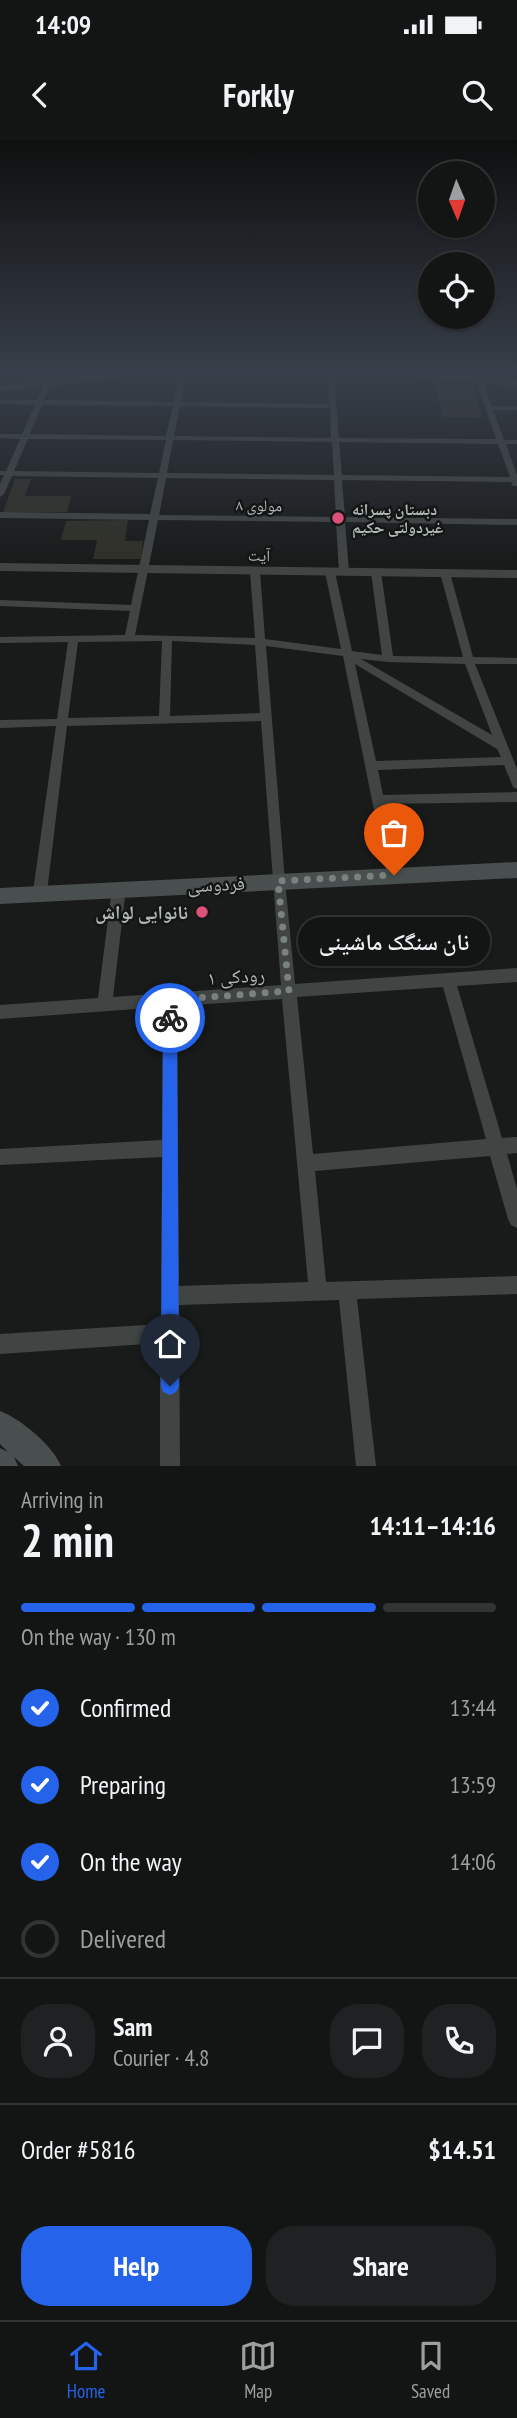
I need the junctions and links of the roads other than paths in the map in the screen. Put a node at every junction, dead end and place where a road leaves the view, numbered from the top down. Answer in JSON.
{"nodes":[{"id":1,"x":171,"y":435,"type":"edge"},
{"id":2,"x":335,"y":435,"type":"edge"},
{"id":3,"x":497,"y":435,"type":"edge"},
{"id":4,"x":0,"y":436,"type":"edge"},
{"id":5,"x":25,"y":437,"type":"junction"},
{"id":6,"x":170,"y":438,"type":"junction"},
{"id":7,"x":335,"y":440,"type":"junction"},
{"id":8,"x":500,"y":442,"type":"junction"},
{"id":9,"x":517,"y":442,"type":"edge"},
{"id":10,"x":507,"y":460,"type":"joint"},
{"id":11,"x":4,"y":473,"type":"edge"},
{"id":12,"x":163,"y":475,"type":"junction"},
{"id":13,"x":338,"y":478,"type":"junction"},
{"id":14,"x":516,"y":483,"type":"edge"},
{"id":15,"x":0,"y":494,"type":"edge"},
{"id":16,"x":0,"y":515,"type":"edge"},
{"id":17,"x":155,"y":517,"type":"junction"},
{"id":18,"x":341,"y":520,"type":"junction"},
{"id":19,"x":517,"y":522,"type":"edge"},
{"id":20,"x":0,"y":567,"type":"edge"},
{"id":21,"x":145,"y":569,"type":"junction"},
{"id":22,"x":255,"y":570,"type":"junction"},
{"id":23,"x":330,"y":572,"type":"junction"},
{"id":24,"x":344,"y":572,"type":"junction"},
{"id":25,"x":376,"y":572,"type":"junction"},
{"id":26,"x":445,"y":573,"type":"junction"},
{"id":27,"x":516,"y":576,"type":"edge"},
{"id":28,"x":0,"y":603,"type":"edge"},
{"id":29,"x":136,"y":608,"type":"junction"},
{"id":30,"x":167,"y":638,"type":"junction"},
{"id":31,"x":129,"y":639,"type":"junction"},
{"id":32,"x":0,"y":640,"type":"edge"},
{"id":33,"x":73,"y":640,"type":"junction"},
{"id":34,"x":261,"y":642,"type":"junction"},
{"id":35,"x":348,"y":656,"type":"junction"},
{"id":36,"x":388,"y":659,"type":"junction"},
{"id":37,"x":470,"y":661,"type":"junction"},
{"id":38,"x":517,"y":661,"type":"edge"},
{"id":39,"x":266,"y":717,"type":"junction"},
{"id":40,"x":164,"y":720,"type":"junction"},
{"id":41,"x":62,"y":722,"type":"junction"},
{"id":42,"x":0,"y":724,"type":"edge"},
{"id":43,"x":502,"y":746,"type":"junction"},
{"id":44,"x":508,"y":761,"type":"junction"},
{"id":45,"x":370,"y":766,"type":"junction"},
{"id":46,"x":517,"y":784,"type":"edge"},
{"id":47,"x":517,"y":797,"type":"edge"},
{"id":48,"x":377,"y":800,"type":"junction"},
{"id":49,"x":515,"y":874,"type":"edge"},
{"id":50,"x":394,"y":875,"type":"junction"},
{"id":51,"x":278,"y":881,"type":"junction"},
{"id":52,"x":119,"y":888,"type":"junction"},
{"id":53,"x":40,"y":892,"type":"junction"},
{"id":54,"x":0,"y":894,"type":"edge"},
{"id":55,"x":517,"y":975,"type":"edge"},
{"id":56,"x":448,"y":980,"type":"junction"},
{"id":57,"x":289,"y":991,"type":"junction"},
{"id":58,"x":170,"y":1000,"type":"junction"},
{"id":59,"x":105,"y":1004,"type":"junction"},
{"id":60,"x":0,"y":1012,"type":"edge"},
{"id":61,"x":517,"y":1145,"type":"edge"},
{"id":62,"x":496,"y":1147,"type":"junction"},
{"id":63,"x":170,"y":1148,"type":"junction"},
{"id":64,"x":0,"y":1157,"type":"edge"},
{"id":65,"x":305,"y":1163,"type":"junction"},
{"id":66,"x":517,"y":1219,"type":"edge"},
{"id":67,"x":517,"y":1285,"type":"edge"},
{"id":68,"x":347,"y":1290,"type":"junction"},
{"id":69,"x":318,"y":1291,"type":"junction"},
{"id":70,"x":170,"y":1296,"type":"junction"},
{"id":71,"x":170,"y":1333,"type":"junction"},
{"id":72,"x":0,"y":1344,"type":"edge"},
{"id":73,"x":0,"y":1425,"type":"edge"},
{"id":74,"x":46,"y":1466,"type":"edge"},
{"id":75,"x":170,"y":1466,"type":"edge"},
{"id":76,"x":366,"y":1466,"type":"edge"}],
"edges":[{"from":1,"to":6,"type":"street"},
{"from":2,"to":7,"type":"street"},
{"from":3,"to":8,"type":"street"},
{"from":4,"to":5,"type":"street"},
{"from":5,"to":6,"type":"street"},
{"from":5,"to":11,"type":"street"},
{"from":6,"to":7,"type":"street"},
{"from":6,"to":12,"type":"street"},
{"from":7,"to":8,"type":"street"},
{"from":7,"to":13,"type":"street"},
{"from":8,"to":9,"type":"street"},
{"from":8,"to":10,"type":"street"},
{"from":10,"to":14,"type":"street"},
{"from":11,"to":12,"type":"street"},
{"from":11,"to":15,"type":"street"},
{"from":12,"to":13,"type":"street"},
{"from":12,"to":17,"type":"street"},
{"from":13,"to":14,"type":"street"},
{"from":13,"to":18,"type":"street"},
{"from":16,"to":17,"type":"street","name":"مولوی ۸"},
{"from":17,"to":18,"type":"street","name":"مولوی ۸"},
{"from":17,"to":21,"type":"street"},
{"from":18,"to":19,"type":"street","name":"مولوی ۸"},
{"from":18,"to":24,"type":"street"},
{"from":20,"to":21,"type":"street","name":"آیت"},
{"from":21,"to":22,"type":"street","name":"آیت"},
{"from":21,"to":29,"type":"street"},
{"from":22,"to":23,"type":"street","name":"آیت"},
{"from":22,"to":34,"type":"street"},
{"from":23,"to":24,"type":"street","name":"آیت"},
{"from":23,"to":35,"type":"street"},
{"from":24,"to":25,"type":"street","name":"آیت"},
{"from":25,"to":26,"type":"street","name":"آیت"},
{"from":25,"to":36,"type":"street"},
{"from":26,"to":27,"type":"street","name":"آیت"},
{"from":26,"to":37,"type":"street"},
{"from":28,"to":29,"type":"street"},
{"from":29,"to":31,"type":"street"},
{"from":30,"to":31,"type":"street"},
{"from":30,"to":34,"type":"street"},
{"from":30,"to":40,"type":"street"},
{"from":31,"to":33,"type":"street"},
{"from":32,"to":33,"type":"street"},
{"from":33,"to":41,"type":"street"},
{"from":34,"to":35,"type":"street"},
{"from":34,"to":39,"type":"street"},
{"from":35,"to":36,"type":"street"},
{"from":35,"to":43,"type":"street"},
{"from":35,"to":45,"type":"street"},
{"from":36,"to":37,"type":"street"},
{"from":37,"to":38,"type":"street"},
{"from":37,"to":43,"type":"street"},
{"from":39,"to":40,"type":"street"},
{"from":39,"to":51,"type":"street"},
{"from":40,"to":41,"type":"street"},
{"from":41,"to":42,"type":"street"},
{"from":41,"to":53,"type":"street"},
{"from":43,"to":44,"type":"street"},
{"from":44,"to":45,"type":"street"},
{"from":44,"to":46,"type":"street"},
{"from":45,"to":48,"type":"street"},
{"from":47,"to":48,"type":"street"},
{"from":48,"to":50,"type":"street"},
{"from":49,"to":50,"type":"main road","name":"فردوسی"},
{"from":50,"to":51,"type":"main road","name":"فردوسی"},
{"from":51,"to":52,"type":"main road","name":"فردوسی"},
{"from":51,"to":57,"type":"street"},
{"from":52,"to":53,"type":"main road","name":"فردوسی"},
{"from":52,"to":59,"type":"street"},
{"from":53,"to":54,"type":"main road","name":"فردوسی"},
{"from":55,"to":56,"type":"street","name":"رودکی ۱"},
{"from":56,"to":57,"type":"street","name":"رودکی ۱"},
{"from":56,"to":62,"type":"street"},
{"from":57,"to":58,"type":"street","name":"رودکی ۱"},
{"from":57,"to":65,"type":"street"},
{"from":58,"to":59,"type":"street","name":"رودکی ۱"},
{"from":58,"to":63,"type":"street"},
{"from":59,"to":60,"type":"street","name":"رودکی ۱"},
{"from":61,"to":62,"type":"street"},
{"from":62,"to":65,"type":"street"},
{"from":62,"to":66,"type":"street"},
{"from":63,"to":64,"type":"street"},
{"from":63,"to":70,"type":"street"},
{"from":65,"to":69,"type":"street"},
{"from":67,"to":68,"type":"street"},
{"from":68,"to":69,"type":"street"},
{"from":68,"to":76,"type":"street"},
{"from":69,"to":70,"type":"street"},
{"from":70,"to":71,"type":"street"},
{"from":71,"to":72,"type":"street"},
{"from":71,"to":75,"type":"street"},
{"from":73,"to":74,"type":"main road"}]}
